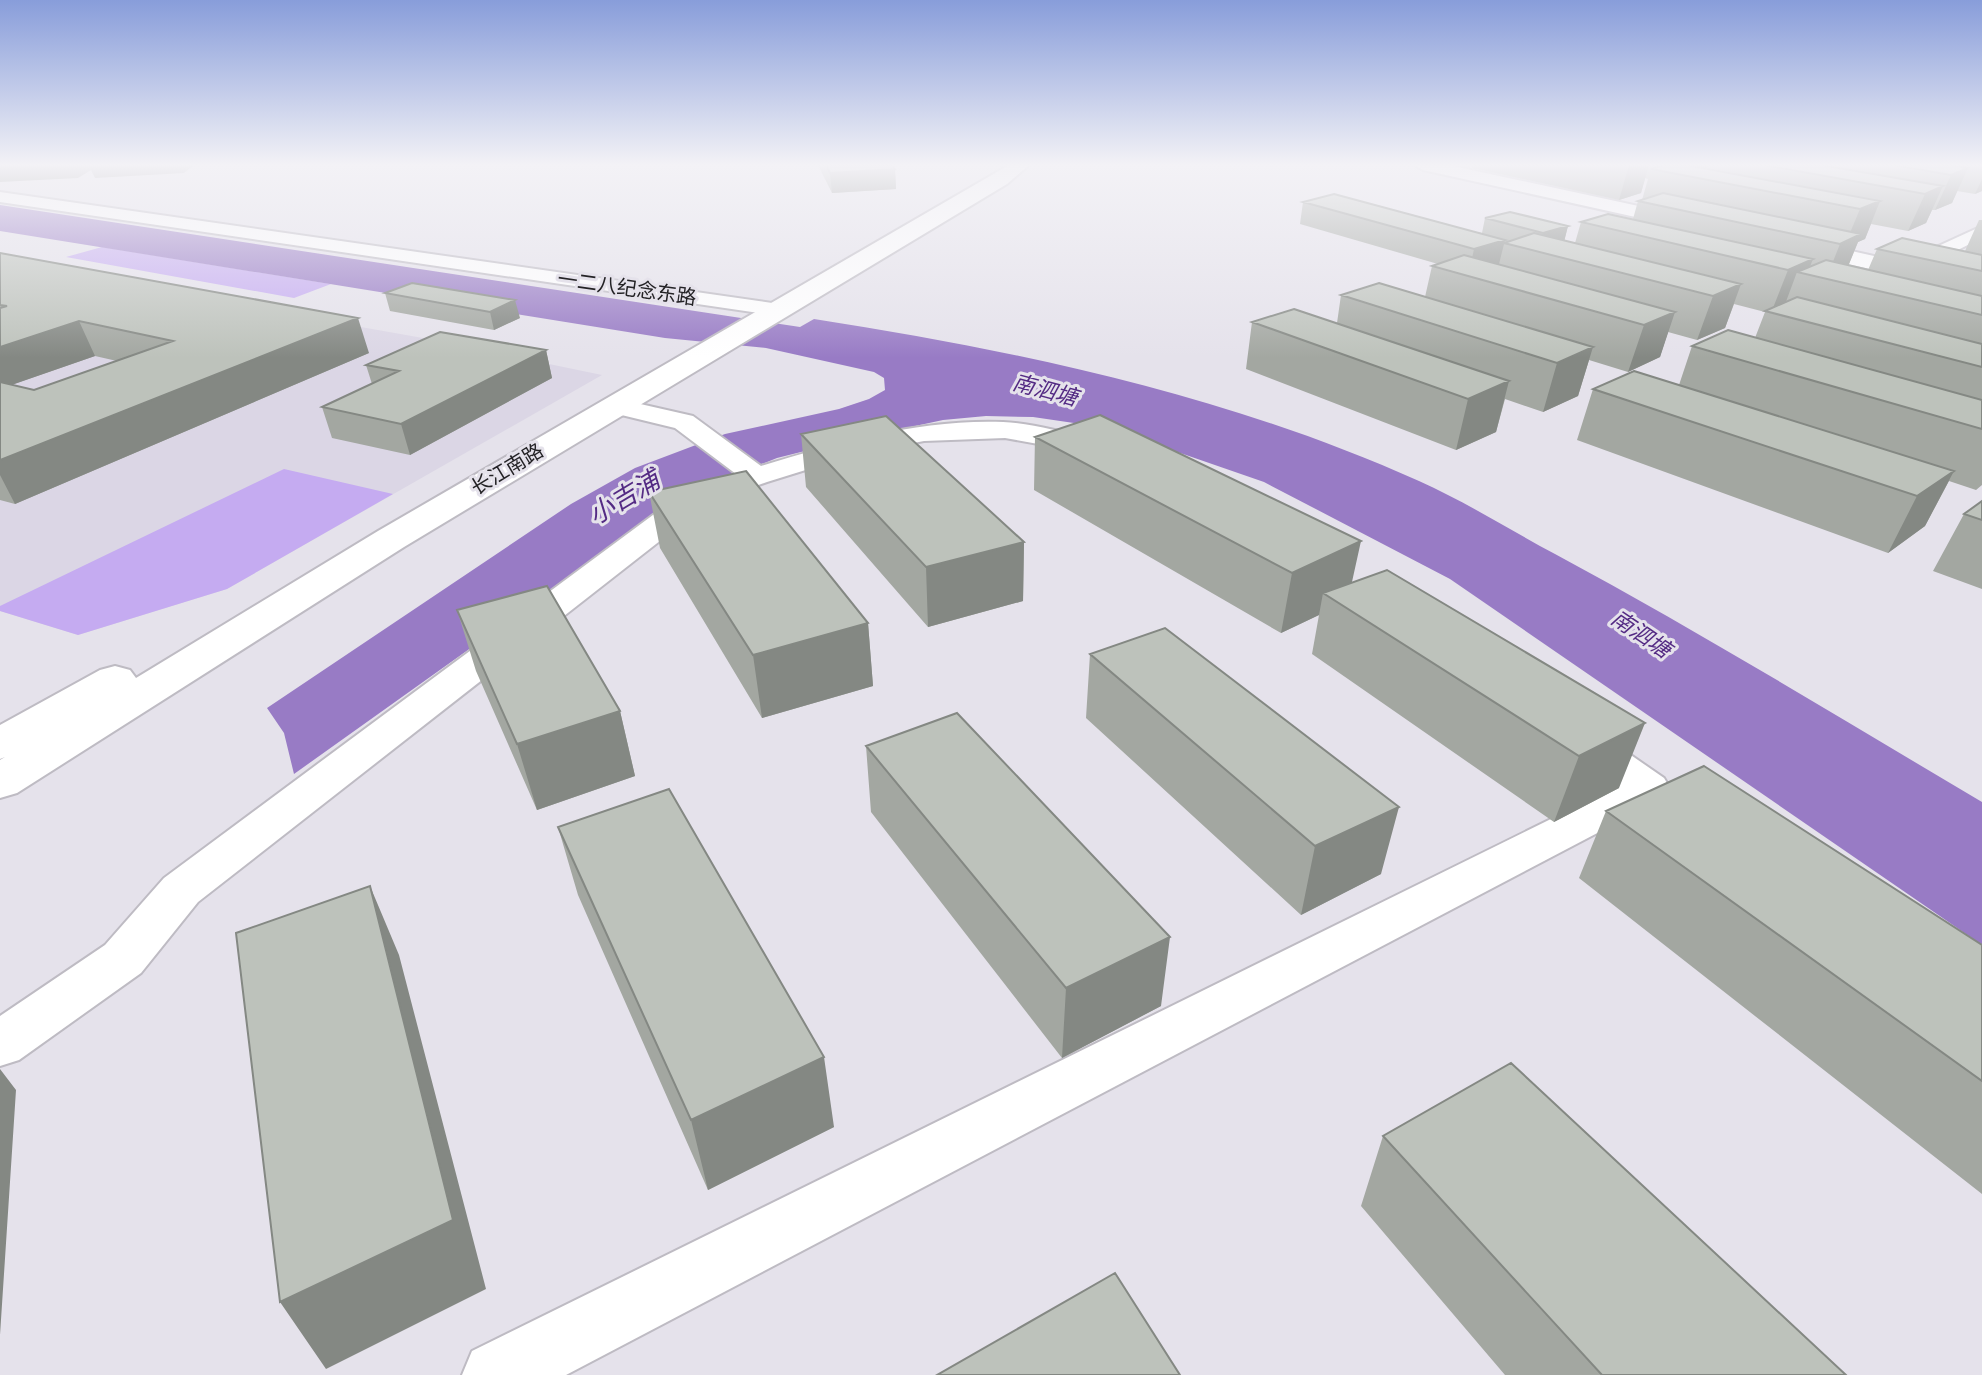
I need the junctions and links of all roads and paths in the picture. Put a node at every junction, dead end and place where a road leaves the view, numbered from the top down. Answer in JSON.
{"nodes":[{"id":1,"x":210,"y":229,"type":"edge"},
{"id":2,"x":916,"y":229,"type":"edge"},
{"id":3,"x":1982,"y":231,"type":"edge"},
{"id":4,"x":1767,"y":240,"type":"edge"},
{"id":5,"x":1904,"y":269,"type":"junction"},
{"id":6,"x":1982,"y":287,"type":"edge"},
{"id":7,"x":770,"y":315,"type":"junction"},
{"id":8,"x":605,"y":411,"type":"junction"},
{"id":9,"x":1130,"y":463,"type":"edge"},
{"id":10,"x":737,"y":475,"type":"junction"},
{"id":11,"x":391,"y":539,"type":"junction"},
{"id":12,"x":1546,"y":713,"type":"edge"},
{"id":13,"x":0,"y":744,"type":"edge"},
{"id":14,"x":0,"y":782,"type":"edge"},
{"id":15,"x":0,"y":1044,"type":"edge"},
{"id":16,"x":496,"y":1375,"type":"edge"}],
"edges":[{"from":1,"to":7,"type":"street","name":"一二八纪念东路"},
{"from":2,"to":7,"type":"main road","name":"长江南路"},
{"from":3,"to":5,"type":"street"},
{"from":4,"to":5,"type":"main road"},
{"from":5,"to":6,"type":"main road"},
{"from":7,"to":8,"type":"main road","name":"长江南路"},
{"from":8,"to":10,"type":"street"},
{"from":8,"to":11,"type":"main road","name":"长江南路"},
{"from":9,"to":10,"type":"street"},
{"from":10,"to":15,"type":"street"},
{"from":11,"to":13,"type":"main road"},
{"from":11,"to":14,"type":"main road","name":"长江南路"},
{"from":12,"to":16,"type":"street"}]}
